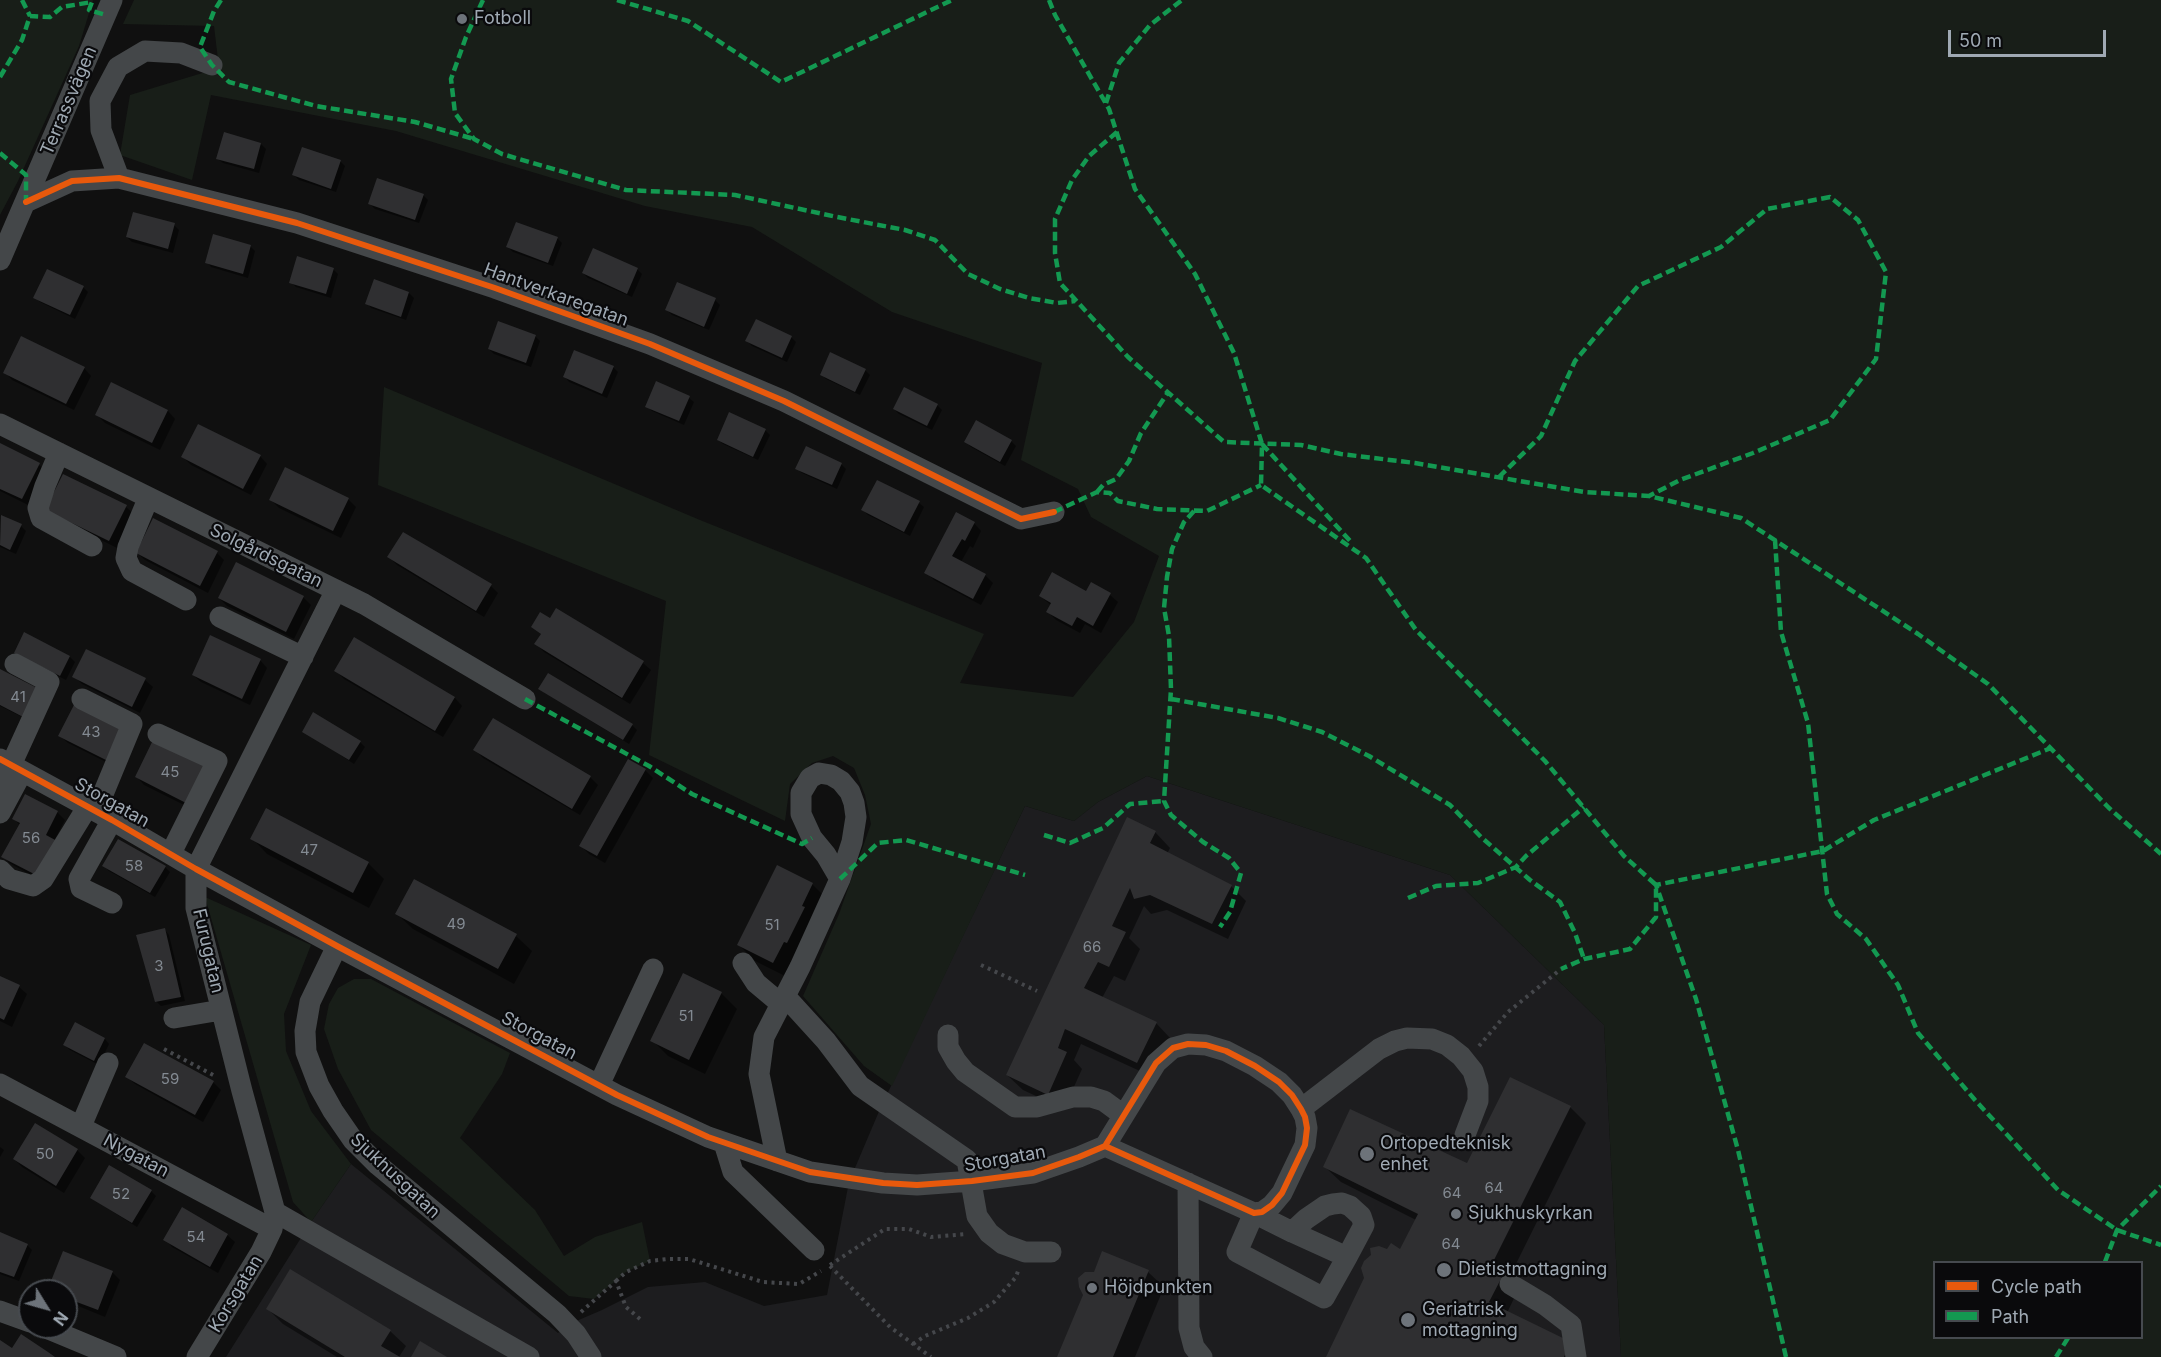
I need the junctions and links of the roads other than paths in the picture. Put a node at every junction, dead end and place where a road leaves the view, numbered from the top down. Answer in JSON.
{"nodes":[{"id":1,"x":112,"y":0,"type":"edge"},
{"id":2,"x":212,"y":65,"type":"dead end"},
{"id":3,"x":119,"y":178,"type":"junction"},
{"id":4,"x":26,"y":202,"type":"junction"},
{"id":5,"x":0,"y":260,"type":"edge"},
{"id":6,"x":0,"y":424,"type":"edge"},
{"id":7,"x":59,"y":453,"type":"junction"},
{"id":8,"x":148,"y":499,"type":"junction"},
{"id":9,"x":1054,"y":512,"type":"dead end"},
{"id":10,"x":92,"y":546,"type":"dead end"},
{"id":11,"x":336,"y":590,"type":"junction"},
{"id":12,"x":186,"y":600,"type":"dead end"},
{"id":13,"x":220,"y":617,"type":"dead end"},
{"id":14,"x":303,"y":657,"type":"junction"},
{"id":15,"x":15,"y":664,"type":"dead end"},
{"id":16,"x":82,"y":699,"type":"dead end"},
{"id":17,"x":525,"y":699,"type":"dead end"},
{"id":18,"x":158,"y":734,"type":"dead end"},
{"id":19,"x":11,"y":765,"type":"edge"},
{"id":20,"x":0,"y":786,"type":"edge"},
{"id":21,"x":99,"y":812,"type":"junction"},
{"id":22,"x":0,"y":813,"type":"edge"},
{"id":23,"x":171,"y":854,"type":"junction"},
{"id":24,"x":196,"y":869,"type":"junction"},
{"id":25,"x":0,"y":870,"type":"edge"},
{"id":26,"x":840,"y":879,"type":"dead end"},
{"id":27,"x":112,"y":903,"type":"dead end"},
{"id":28,"x":337,"y":946,"type":"junction"},
{"id":29,"x":743,"y":963,"type":"dead end"},
{"id":30,"x":653,"y":969,"type":"dead end"},
{"id":31,"x":783,"y":1000,"type":"junction"},
{"id":32,"x":221,"y":1010,"type":"junction"},
{"id":33,"x":174,"y":1018,"type":"dead end"},
{"id":34,"x":948,"y":1035,"type":"dead end"},
{"id":35,"x":108,"y":1063,"type":"dead end"},
{"id":36,"x":0,"y":1084,"type":"edge"},
{"id":37,"x":599,"y":1085,"type":"junction"},
{"id":38,"x":1301,"y":1109,"type":"junction"},
{"id":39,"x":1123,"y":1115,"type":"junction"},
{"id":40,"x":81,"y":1126,"type":"junction"},
{"id":41,"x":1465,"y":1135,"type":"dead end"},
{"id":42,"x":724,"y":1143,"type":"junction"},
{"id":43,"x":1105,"y":1146,"type":"junction"},
{"id":44,"x":777,"y":1161,"type":"junction"},
{"id":45,"x":972,"y":1181,"type":"junction"},
{"id":46,"x":1188,"y":1183,"type":"junction"},
{"id":47,"x":1254,"y":1213,"type":"junction"},
{"id":48,"x":274,"y":1221,"type":"junction"},
{"id":49,"x":1292,"y":1232,"type":"junction"},
{"id":50,"x":814,"y":1250,"type":"road end"},
{"id":51,"x":1051,"y":1252,"type":"dead end"},
{"id":52,"x":1347,"y":1257,"type":"junction"},
{"id":53,"x":1510,"y":1284,"type":"dead end"},
{"id":54,"x":0,"y":1311,"type":"edge"},
{"id":55,"x":18,"y":1318,"type":"edge"},
{"id":56,"x":73,"y":1339,"type":"edge"},
{"id":57,"x":116,"y":1357,"type":"edge"},
{"id":58,"x":198,"y":1357,"type":"edge"},
{"id":59,"x":529,"y":1357,"type":"edge"},
{"id":60,"x":591,"y":1357,"type":"edge"},
{"id":61,"x":1202,"y":1357,"type":"edge"},
{"id":62,"x":1576,"y":1357,"type":"edge"}],
"edges":[{"from":1,"to":4,"type":"street","name":"Terrassvägen"},
{"from":2,"to":3,"type":"street"},
{"from":3,"to":4,"type":"street","name":"Hantverkaregatan"},
{"from":3,"to":9,"type":"street","name":"Hantverkaregatan"},
{"from":4,"to":5,"type":"street"},
{"from":6,"to":7,"type":"street","name":"Solgårdsgatan"},
{"from":7,"to":8,"type":"street","name":"Solgårdsgatan"},
{"from":7,"to":10,"type":"street"},
{"from":8,"to":11,"type":"street","name":"Solgårdsgatan"},
{"from":8,"to":12,"type":"street"},
{"from":11,"to":14,"type":"street","name":"Furugatan"},
{"from":11,"to":17,"type":"street","name":"Solgårdsgatan"},
{"from":13,"to":14,"type":"street"},
{"from":14,"to":24,"type":"street","name":"Furugatan"},
{"from":15,"to":19,"type":"street"},
{"from":16,"to":21,"type":"street"},
{"from":18,"to":23,"type":"street"},
{"from":19,"to":20,"type":"street"},
{"from":19,"to":21,"type":"street","name":"Storgatan"},
{"from":19,"to":22,"type":"street"},
{"from":21,"to":23,"type":"street","name":"Storgatan"},
{"from":21,"to":25,"type":"street"},
{"from":21,"to":27,"type":"street"},
{"from":23,"to":24,"type":"street","name":"Storgatan"},
{"from":24,"to":28,"type":"street","name":"Storgatan"},
{"from":24,"to":32,"type":"street","name":"Furugatan"},
{"from":26,"to":31,"type":"street"},
{"from":28,"to":37,"type":"street","name":"Storgatan"},
{"from":28,"to":60,"type":"street","name":"Sjukhusgatan"},
{"from":29,"to":31,"type":"street"},
{"from":30,"to":37,"type":"street"},
{"from":31,"to":44,"type":"street"},
{"from":31,"to":45,"type":"street"},
{"from":32,"to":33,"type":"street"},
{"from":32,"to":48,"type":"street","name":"Furugatan"},
{"from":34,"to":39,"type":"street"},
{"from":35,"to":40,"type":"street"},
{"from":36,"to":40,"type":"street","name":"Nygatan"},
{"from":37,"to":42,"type":"street","name":"Storgatan"},
{"from":38,"to":39,"type":"street"},
{"from":38,"to":41,"type":"street"},
{"from":38,"to":47,"type":"street"},
{"from":39,"to":43,"type":"street"},
{"from":40,"to":48,"type":"street","name":"Nygatan"},
{"from":42,"to":44,"type":"street","name":"Storgatan"},
{"from":42,"to":50,"type":"street"},
{"from":43,"to":45,"type":"street","name":"Storgatan"},
{"from":43,"to":46,"type":"street"},
{"from":44,"to":45,"type":"street","name":"Storgatan"},
{"from":45,"to":51,"type":"street"},
{"from":46,"to":47,"type":"street"},
{"from":46,"to":61,"type":"street"},
{"from":47,"to":49,"type":"street"},
{"from":47,"to":52,"type":"street"},
{"from":48,"to":58,"type":"street","name":"Korsgatan"},
{"from":48,"to":59,"type":"street","name":"Nygatan"},
{"from":49,"to":52,"type":"street"},
{"from":49,"to":52,"type":"street"},
{"from":53,"to":62,"type":"street"},
{"from":54,"to":55,"type":"street"},
{"from":56,"to":57,"type":"street"}]}
